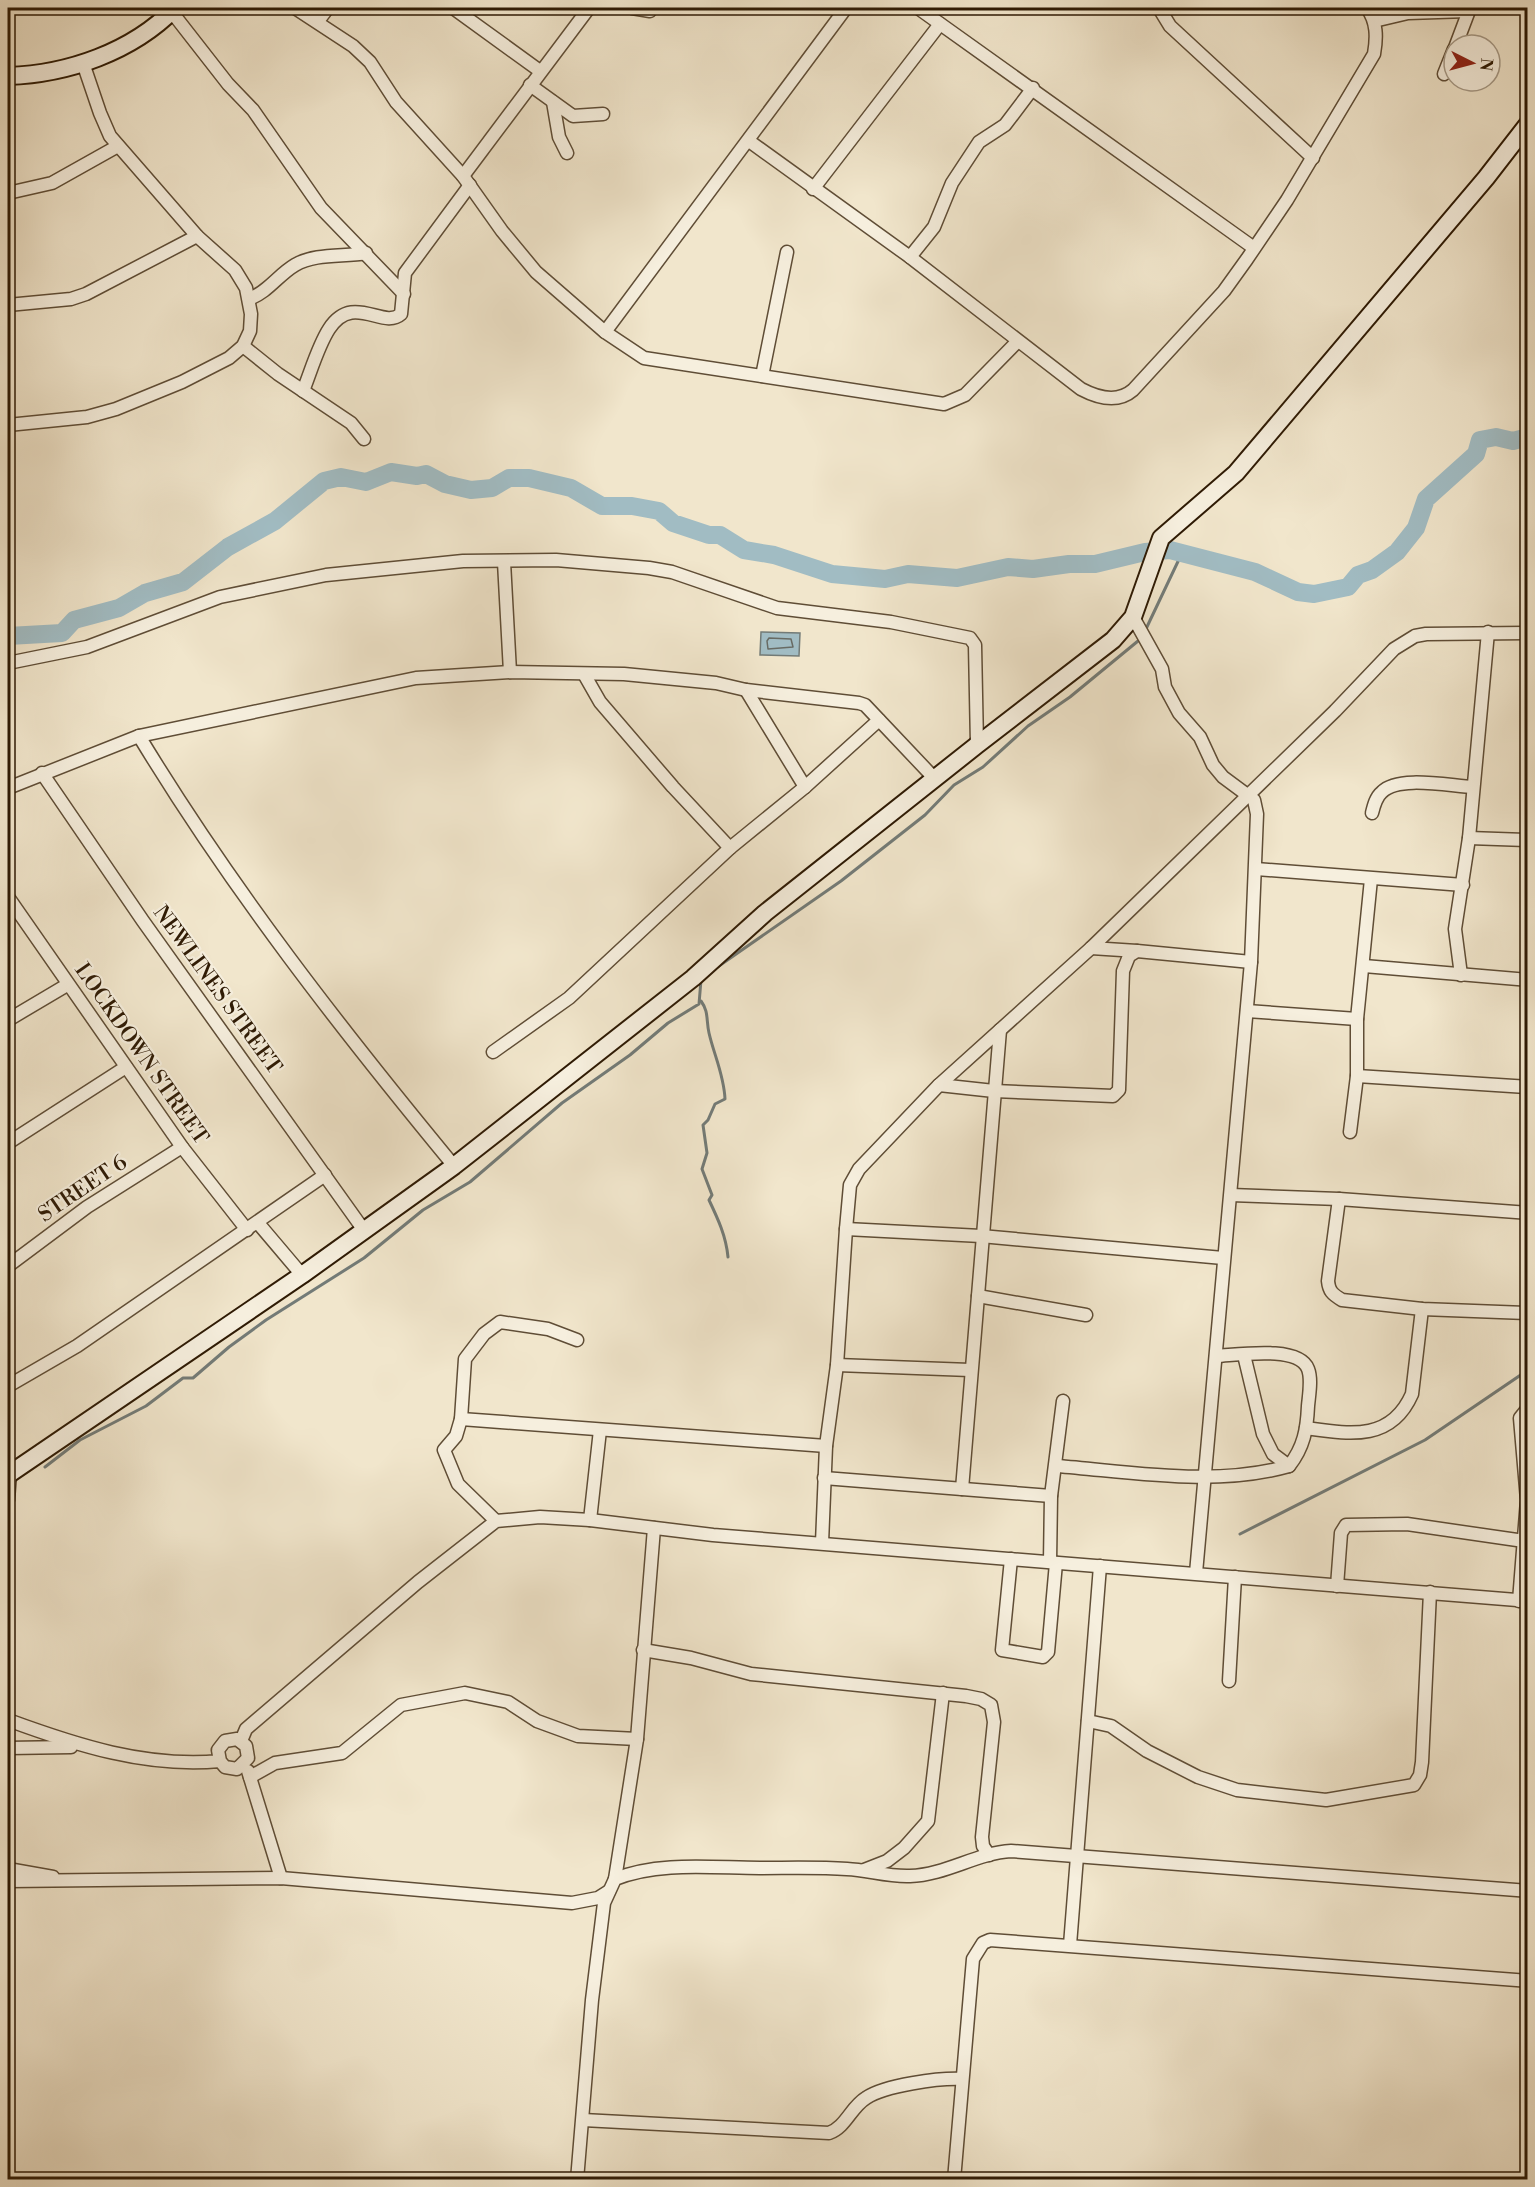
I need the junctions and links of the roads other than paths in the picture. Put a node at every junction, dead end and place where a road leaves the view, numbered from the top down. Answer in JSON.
{"nodes":[{"id":1,"x":295,"y":8,"type":"edge"},
{"id":2,"x":328,"y":8,"type":"edge"},
{"id":3,"x":453,"y":8,"type":"edge"},
{"id":4,"x":589,"y":8,"type":"edge"},
{"id":5,"x":632,"y":8,"type":"edge"},
{"id":6,"x":846,"y":8,"type":"edge"},
{"id":7,"x":918,"y":8,"type":"edge"},
{"id":8,"x":1159,"y":8,"type":"edge"},
{"id":9,"x":1366,"y":8,"type":"edge"},
{"id":10,"x":173,"y":9,"type":"edge"},
{"id":11,"x":1469,"y":9,"type":"edge"},
{"id":12,"x":650,"y":11,"type":"dead end"},
{"id":13,"x":318,"y":21,"type":"junction"},
{"id":14,"x":1374,"y":21,"type":"junction"},
{"id":15,"x":940,"y":24,"type":"junction"},
{"id":16,"x":1460,"y":33,"type":"edge"},
{"id":17,"x":83,"y":63,"type":"junction"},
{"id":18,"x":540,"y":71,"type":"junction"},
{"id":19,"x":8,"y":76,"type":"edge"},
{"id":20,"x":530,"y":85,"type":"junction"},
{"id":21,"x":1033,"y":88,"type":"junction"},
{"id":22,"x":553,"y":102,"type":"junction"},
{"id":23,"x":603,"y":114,"type":"dead end"},
{"id":24,"x":1527,"y":124,"type":"edge"},
{"id":25,"x":749,"y":141,"type":"junction"},
{"id":26,"x":118,"y":146,"type":"junction"},
{"id":27,"x":567,"y":153,"type":"dead end"},
{"id":28,"x":1313,"y":158,"type":"junction"},
{"id":29,"x":466,"y":181,"type":"junction"},
{"id":30,"x":813,"y":189,"type":"junction"},
{"id":31,"x":8,"y":193,"type":"edge"},
{"id":32,"x":197,"y":236,"type":"junction"},
{"id":33,"x":1254,"y":248,"type":"junction"},
{"id":34,"x":787,"y":252,"type":"dead end"},
{"id":35,"x":366,"y":253,"type":"junction"},
{"id":36,"x":910,"y":257,"type":"junction"},
{"id":37,"x":404,"y":294,"type":"junction"},
{"id":38,"x":249,"y":299,"type":"junction"},
{"id":39,"x":8,"y":305,"type":"edge"},
{"id":40,"x":604,"y":332,"type":"junction"},
{"id":41,"x":1017,"y":342,"type":"junction"},
{"id":42,"x":243,"y":346,"type":"junction"},
{"id":43,"x":762,"y":376,"type":"junction"},
{"id":44,"x":303,"y":391,"type":"junction"},
{"id":45,"x":8,"y":424,"type":"edge"},
{"id":46,"x":364,"y":439,"type":"dead end"},
{"id":47,"x":504,"y":562,"type":"junction"},
{"id":48,"x":1133,"y":617,"type":"junction"},
{"id":49,"x":1488,"y":632,"type":"junction"},
{"id":50,"x":1527,"y":633,"type":"edge"},
{"id":51,"x":8,"y":663,"type":"edge"},
{"id":52,"x":510,"y":672,"type":"junction"},
{"id":53,"x":584,"y":674,"type":"junction"},
{"id":54,"x":746,"y":690,"type":"junction"},
{"id":55,"x":879,"y":720,"type":"junction"},
{"id":56,"x":139,"y":736,"type":"junction"},
{"id":57,"x":977,"y":745,"type":"junction"},
{"id":58,"x":42,"y":773,"type":"junction"},
{"id":59,"x":935,"y":779,"type":"junction"},
{"id":60,"x":805,"y":787,"type":"junction"},
{"id":61,"x":1473,"y":787,"type":"junction"},
{"id":62,"x":8,"y":788,"type":"edge"},
{"id":63,"x":1247,"y":794,"type":"junction"},
{"id":64,"x":1372,"y":813,"type":"dead end"},
{"id":65,"x":1469,"y":838,"type":"junction"},
{"id":66,"x":1527,"y":840,"type":"edge"},
{"id":67,"x":729,"y":848,"type":"junction"},
{"id":68,"x":1256,"y":869,"type":"junction"},
{"id":69,"x":1371,"y":879,"type":"junction"},
{"id":70,"x":1463,"y":885,"type":"junction"},
{"id":71,"x":8,"y":898,"type":"edge"},
{"id":72,"x":1091,"y":948,"type":"junction"},
{"id":73,"x":1137,"y":951,"type":"junction"},
{"id":74,"x":1251,"y":962,"type":"junction"},
{"id":75,"x":1364,"y":966,"type":"junction"},
{"id":76,"x":1461,"y":975,"type":"junction"},
{"id":77,"x":1527,"y":980,"type":"edge"},
{"id":78,"x":67,"y":985,"type":"junction"},
{"id":79,"x":1247,"y":1011,"type":"junction"},
{"id":80,"x":1357,"y":1019,"type":"junction"},
{"id":81,"x":8,"y":1020,"type":"edge"},
{"id":82,"x":1000,"y":1030,"type":"junction"},
{"id":83,"x":493,"y":1052,"type":"dead end"},
{"id":84,"x":126,"y":1067,"type":"junction"},
{"id":85,"x":1357,"y":1076,"type":"junction"},
{"id":86,"x":939,"y":1085,"type":"junction"},
{"id":87,"x":1527,"y":1087,"type":"edge"},
{"id":88,"x":994,"y":1091,"type":"junction"},
{"id":89,"x":1350,"y":1132,"type":"dead end"},
{"id":90,"x":8,"y":1143,"type":"edge"},
{"id":91,"x":182,"y":1147,"type":"junction"},
{"id":92,"x":454,"y":1166,"type":"junction"},
{"id":93,"x":325,"y":1175,"type":"junction"},
{"id":94,"x":1231,"y":1194,"type":"junction"},
{"id":95,"x":1339,"y":1199,"type":"junction"},
{"id":96,"x":1527,"y":1213,"type":"edge"},
{"id":97,"x":258,"y":1222,"type":"junction"},
{"id":98,"x":846,"y":1228,"type":"junction"},
{"id":99,"x":363,"y":1229,"type":"junction"},
{"id":100,"x":247,"y":1230,"type":"junction"},
{"id":101,"x":981,"y":1236,"type":"junction"},
{"id":102,"x":1223,"y":1258,"type":"junction"},
{"id":103,"x":8,"y":1266,"type":"edge"},
{"id":104,"x":302,"y":1275,"type":"junction"},
{"id":105,"x":978,"y":1296,"type":"junction"},
{"id":106,"x":1422,"y":1309,"type":"junction"},
{"id":107,"x":1527,"y":1313,"type":"edge"},
{"id":108,"x":1086,"y":1315,"type":"dead end"},
{"id":109,"x":577,"y":1340,"type":"dead end"},
{"id":110,"x":1244,"y":1355,"type":"junction"},
{"id":111,"x":1217,"y":1356,"type":"junction"},
{"id":112,"x":837,"y":1365,"type":"junction"},
{"id":113,"x":970,"y":1370,"type":"junction"},
{"id":114,"x":8,"y":1386,"type":"edge"},
{"id":115,"x":1064,"y":1401,"type":"dead end"},
{"id":116,"x":1527,"y":1408,"type":"edge"},
{"id":117,"x":461,"y":1419,"type":"junction"},
{"id":118,"x":1306,"y":1428,"type":"junction"},
{"id":119,"x":600,"y":1430,"type":"junction"},
{"id":120,"x":826,"y":1446,"type":"junction"},
{"id":121,"x":1057,"y":1466,"type":"junction"},
{"id":122,"x":1289,"y":1466,"type":"junction"},
{"id":123,"x":9,"y":1474,"type":"edge"},
{"id":124,"x":1204,"y":1475,"type":"junction"},
{"id":125,"x":824,"y":1478,"type":"junction"},
{"id":126,"x":962,"y":1489,"type":"junction"},
{"id":127,"x":1051,"y":1496,"type":"junction"},
{"id":128,"x":8,"y":1500,"type":"edge"},
{"id":129,"x":1527,"y":1500,"type":"edge"},
{"id":130,"x":590,"y":1520,"type":"junction"},
{"id":131,"x":496,"y":1521,"type":"junction"},
{"id":132,"x":654,"y":1528,"type":"junction"},
{"id":133,"x":1524,"y":1541,"type":"junction"},
{"id":134,"x":822,"y":1543,"type":"junction"},
{"id":135,"x":1011,"y":1559,"type":"junction"},
{"id":136,"x":1053,"y":1562,"type":"junction"},
{"id":137,"x":1100,"y":1566,"type":"junction"},
{"id":138,"x":1196,"y":1573,"type":"junction"},
{"id":139,"x":1235,"y":1577,"type":"junction"},
{"id":140,"x":1337,"y":1586,"type":"junction"},
{"id":141,"x":1430,"y":1592,"type":"junction"},
{"id":142,"x":1523,"y":1601,"type":"edge"},
{"id":143,"x":643,"y":1650,"type":"junction"},
{"id":144,"x":1229,"y":1681,"type":"dead end"},
{"id":145,"x":943,"y":1693,"type":"junction"},
{"id":146,"x":8,"y":1720,"type":"edge"},
{"id":147,"x":1088,"y":1721,"type":"junction"},
{"id":148,"x":637,"y":1739,"type":"junction"},
{"id":149,"x":241,"y":1741,"type":"junction"},
{"id":150,"x":81,"y":1747,"type":"junction"},
{"id":151,"x":8,"y":1748,"type":"edge"},
{"id":152,"x":220,"y":1761,"type":"junction"},
{"id":153,"x":246,"y":1761,"type":"junction"},
{"id":154,"x":250,"y":1777,"type":"junction"},
{"id":155,"x":989,"y":1855,"type":"junction"},
{"id":156,"x":1077,"y":1858,"type":"junction"},
{"id":157,"x":8,"y":1869,"type":"edge"},
{"id":158,"x":864,"y":1870,"type":"junction"},
{"id":159,"x":281,"y":1878,"type":"junction"},
{"id":160,"x":615,"y":1879,"type":"junction"},
{"id":161,"x":8,"y":1881,"type":"edge"},
{"id":162,"x":72,"y":1882,"type":"junction"},
{"id":163,"x":609,"y":1891,"type":"junction"},
{"id":164,"x":1527,"y":1891,"type":"edge"},
{"id":165,"x":1070,"y":1946,"type":"junction"},
{"id":166,"x":1527,"y":1981,"type":"edge"},
{"id":167,"x":962,"y":2079,"type":"junction"},
{"id":168,"x":583,"y":2120,"type":"junction"},
{"id":169,"x":577,"y":2180,"type":"edge"},
{"id":170,"x":954,"y":2180,"type":"edge"},
{"id":171,"x":966,"y":2180,"type":"edge"},
{"id":172,"x":1015,"y":2180,"type":"edge"}],
"edges":[{"from":1,"to":13,"type":"street"},
{"from":2,"to":13,"type":"street"},
{"from":3,"to":18,"type":"street"},
{"from":4,"to":18,"type":"street"},
{"from":5,"to":12,"type":"street"},
{"from":6,"to":25,"type":"street"},
{"from":7,"to":15,"type":"street"},
{"from":8,"to":28,"type":"street"},
{"from":9,"to":14,"type":"street"},
{"from":10,"to":17,"type":"street"},
{"from":10,"to":35,"type":"street"},
{"from":11,"to":14,"type":"street"},
{"from":11,"to":16,"type":"street"},
{"from":13,"to":29,"type":"street"},
{"from":14,"to":28,"type":"street"},
{"from":15,"to":21,"type":"street"},
{"from":15,"to":30,"type":"street"},
{"from":17,"to":19,"type":"street"},
{"from":17,"to":26,"type":"street"},
{"from":18,"to":20,"type":"street"},
{"from":20,"to":22,"type":"street"},
{"from":20,"to":29,"type":"street"},
{"from":21,"to":33,"type":"street"},
{"from":21,"to":36,"type":"street"},
{"from":22,"to":23,"type":"street"},
{"from":22,"to":27,"type":"street"},
{"from":24,"to":48,"type":"street"},
{"from":25,"to":30,"type":"street"},
{"from":25,"to":40,"type":"street"},
{"from":26,"to":31,"type":"street"},
{"from":26,"to":32,"type":"street"},
{"from":28,"to":33,"type":"street"},
{"from":29,"to":37,"type":"street"},
{"from":29,"to":40,"type":"street"},
{"from":30,"to":36,"type":"street"},
{"from":32,"to":38,"type":"street"},
{"from":32,"to":39,"type":"street"},
{"from":33,"to":41,"type":"street"},
{"from":34,"to":43,"type":"street"},
{"from":35,"to":37,"type":"street"},
{"from":35,"to":38,"type":"street"},
{"from":36,"to":41,"type":"street"},
{"from":37,"to":44,"type":"street"},
{"from":38,"to":42,"type":"street"},
{"from":40,"to":43,"type":"street"},
{"from":41,"to":43,"type":"street"},
{"from":42,"to":44,"type":"street"},
{"from":42,"to":45,"type":"street"},
{"from":44,"to":46,"type":"street"},
{"from":47,"to":51,"type":"street"},
{"from":47,"to":52,"type":"street"},
{"from":47,"to":57,"type":"street"},
{"from":48,"to":57,"type":"street"},
{"from":48,"to":63,"type":"street"},
{"from":49,"to":50,"type":"street"},
{"from":49,"to":61,"type":"street"},
{"from":49,"to":63,"type":"street"},
{"from":52,"to":53,"type":"street"},
{"from":52,"to":56,"type":"street"},
{"from":53,"to":54,"type":"street"},
{"from":53,"to":67,"type":"street"},
{"from":54,"to":55,"type":"street"},
{"from":54,"to":60,"type":"street"},
{"from":55,"to":59,"type":"street"},
{"from":55,"to":60,"type":"street"},
{"from":56,"to":58,"type":"street"},
{"from":56,"to":92,"type":"street"},
{"from":57,"to":59,"type":"street"},
{"from":58,"to":62,"type":"street"},
{"from":58,"to":93,"type":"street","name":"NEWLINES STREET"},
{"from":59,"to":92,"type":"street"},
{"from":60,"to":67,"type":"street"},
{"from":61,"to":64,"type":"street"},
{"from":61,"to":65,"type":"street"},
{"from":63,"to":68,"type":"street"},
{"from":63,"to":72,"type":"street"},
{"from":65,"to":66,"type":"street"},
{"from":65,"to":70,"type":"street"},
{"from":67,"to":83,"type":"street"},
{"from":68,"to":69,"type":"street"},
{"from":68,"to":74,"type":"street"},
{"from":69,"to":70,"type":"street"},
{"from":69,"to":75,"type":"street"},
{"from":70,"to":76,"type":"street"},
{"from":71,"to":78,"type":"street","name":"LOCKDOWN STREET"},
{"from":72,"to":73,"type":"street"},
{"from":72,"to":82,"type":"street"},
{"from":73,"to":74,"type":"street"},
{"from":73,"to":88,"type":"street"},
{"from":74,"to":79,"type":"street"},
{"from":75,"to":76,"type":"street"},
{"from":75,"to":80,"type":"street"},
{"from":76,"to":77,"type":"street"},
{"from":78,"to":81,"type":"street"},
{"from":78,"to":84,"type":"street","name":"LOCKDOWN STREET"},
{"from":79,"to":80,"type":"street"},
{"from":79,"to":94,"type":"street"},
{"from":80,"to":85,"type":"street"},
{"from":82,"to":86,"type":"street"},
{"from":82,"to":88,"type":"street"},
{"from":84,"to":90,"type":"street"},
{"from":84,"to":91,"type":"street","name":"LOCKDOWN STREET"},
{"from":85,"to":87,"type":"street"},
{"from":85,"to":89,"type":"street"},
{"from":86,"to":88,"type":"street"},
{"from":86,"to":98,"type":"street"},
{"from":88,"to":101,"type":"street"},
{"from":91,"to":100,"type":"street","name":"LOCKDOWN STREET"},
{"from":91,"to":103,"type":"street","name":"STREET 6"},
{"from":92,"to":99,"type":"street"},
{"from":93,"to":97,"type":"street"},
{"from":93,"to":99,"type":"street","name":"NEWLINES STREET"},
{"from":94,"to":95,"type":"street"},
{"from":94,"to":102,"type":"street"},
{"from":95,"to":96,"type":"street"},
{"from":95,"to":106,"type":"street"},
{"from":97,"to":100,"type":"street"},
{"from":97,"to":104,"type":"street"},
{"from":98,"to":101,"type":"street"},
{"from":98,"to":112,"type":"street"},
{"from":99,"to":104,"type":"street"},
{"from":100,"to":114,"type":"street"},
{"from":101,"to":102,"type":"street"},
{"from":101,"to":105,"type":"street"},
{"from":102,"to":111,"type":"street"},
{"from":104,"to":123,"type":"street"},
{"from":105,"to":108,"type":"street"},
{"from":105,"to":113,"type":"street"},
{"from":106,"to":107,"type":"street"},
{"from":106,"to":118,"type":"street"},
{"from":109,"to":117,"type":"street"},
{"from":110,"to":111,"type":"street"},
{"from":110,"to":118,"type":"street"},
{"from":110,"to":122,"type":"street"},
{"from":111,"to":124,"type":"street"},
{"from":112,"to":113,"type":"street"},
{"from":112,"to":120,"type":"street"},
{"from":113,"to":126,"type":"street"},
{"from":115,"to":121,"type":"street"},
{"from":116,"to":129,"type":"street"},
{"from":117,"to":119,"type":"street"},
{"from":117,"to":131,"type":"street"},
{"from":118,"to":122,"type":"street"},
{"from":119,"to":120,"type":"street"},
{"from":119,"to":130,"type":"street"},
{"from":120,"to":125,"type":"street"},
{"from":121,"to":124,"type":"street"},
{"from":121,"to":127,"type":"street"},
{"from":122,"to":124,"type":"street"},
{"from":123,"to":128,"type":"street"},
{"from":124,"to":138,"type":"street"},
{"from":125,"to":126,"type":"street"},
{"from":125,"to":134,"type":"street"},
{"from":126,"to":127,"type":"street"},
{"from":127,"to":136,"type":"street"},
{"from":129,"to":133,"type":"street"},
{"from":130,"to":131,"type":"street"},
{"from":130,"to":132,"type":"street"},
{"from":131,"to":149,"type":"street"},
{"from":132,"to":134,"type":"street"},
{"from":132,"to":143,"type":"street"},
{"from":133,"to":140,"type":"street"},
{"from":133,"to":142,"type":"street"},
{"from":134,"to":135,"type":"street"},
{"from":135,"to":136,"type":"street"},
{"from":135,"to":136,"type":"street"},
{"from":136,"to":137,"type":"street"},
{"from":137,"to":138,"type":"street"},
{"from":137,"to":147,"type":"street"},
{"from":138,"to":139,"type":"street"},
{"from":139,"to":140,"type":"street"},
{"from":139,"to":144,"type":"street"},
{"from":140,"to":141,"type":"street"},
{"from":141,"to":142,"type":"street"},
{"from":141,"to":147,"type":"street"},
{"from":143,"to":145,"type":"street"},
{"from":143,"to":148,"type":"street"},
{"from":145,"to":155,"type":"street"},
{"from":145,"to":158,"type":"street"},
{"from":146,"to":150,"type":"street"},
{"from":147,"to":156,"type":"street"},
{"from":148,"to":154,"type":"street"},
{"from":148,"to":160,"type":"street"},
{"from":149,"to":152,"type":"street"},
{"from":149,"to":153,"type":"street"},
{"from":150,"to":151,"type":"street"},
{"from":150,"to":152,"type":"street"},
{"from":152,"to":153,"type":"street"},
{"from":153,"to":154,"type":"street"},
{"from":154,"to":159,"type":"street"},
{"from":155,"to":156,"type":"street"},
{"from":155,"to":158,"type":"street"},
{"from":156,"to":164,"type":"street"},
{"from":156,"to":165,"type":"street"},
{"from":157,"to":162,"type":"street"},
{"from":158,"to":160,"type":"street"},
{"from":159,"to":162,"type":"street"},
{"from":159,"to":163,"type":"street"},
{"from":160,"to":163,"type":"street"},
{"from":161,"to":162,"type":"street"},
{"from":163,"to":168,"type":"street"},
{"from":165,"to":166,"type":"street"},
{"from":165,"to":167,"type":"street"},
{"from":167,"to":168,"type":"street"},
{"from":167,"to":170,"type":"street"},
{"from":168,"to":169,"type":"street"},
{"from":171,"to":172,"type":"street"}]}
